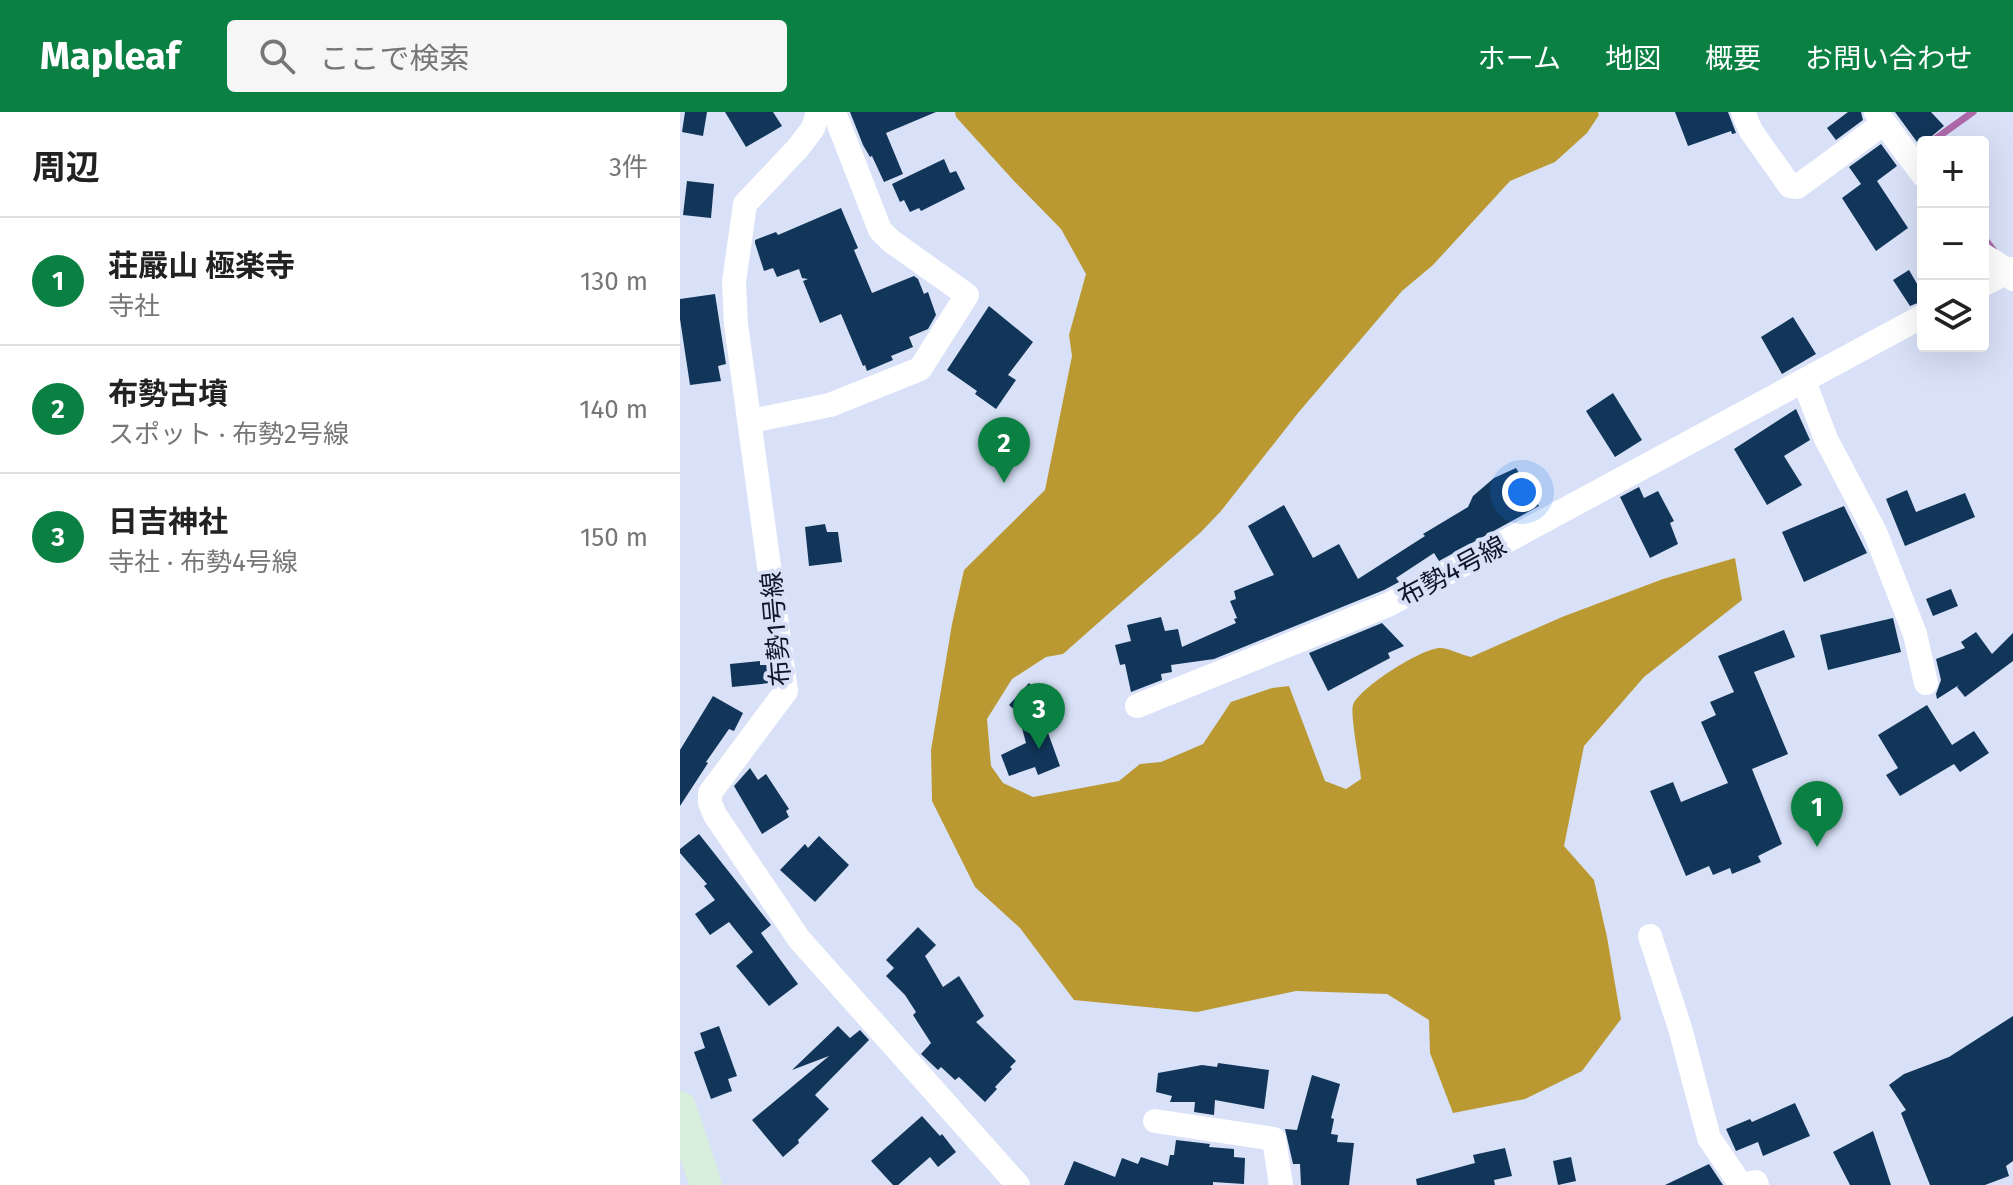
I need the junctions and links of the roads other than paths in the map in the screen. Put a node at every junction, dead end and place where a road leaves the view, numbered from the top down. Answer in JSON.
{"nodes":[{"id":1,"x":818,"y":112,"type":"edge"},
{"id":2,"x":834,"y":112,"type":"edge"},
{"id":3,"x":1743,"y":112,"type":"edge"},
{"id":4,"x":1880,"y":117,"type":"edge"},
{"id":5,"x":1917,"y":167,"type":"edge"},
{"id":6,"x":1989,"y":259,"type":"edge"},
{"id":7,"x":2012,"y":273,"type":"edge"},
{"id":8,"x":1989,"y":283,"type":"edge"},
{"id":9,"x":1917,"y":319,"type":"edge"},
{"id":10,"x":1804,"y":381,"type":"junction"},
{"id":11,"x":751,"y":421,"type":"junction"},
{"id":12,"x":1926,"y":683,"type":"dead end"},
{"id":13,"x":1137,"y":706,"type":"dead end"},
{"id":14,"x":1650,"y":936,"type":"dead end"},
{"id":15,"x":680,"y":1107,"type":"edge"},
{"id":16,"x":1155,"y":1121,"type":"dead end"},
{"id":17,"x":706,"y":1185,"type":"edge"},
{"id":18,"x":1018,"y":1185,"type":"edge"},
{"id":19,"x":1281,"y":1185,"type":"edge"},
{"id":20,"x":1757,"y":1185,"type":"edge"}],
"edges":[{"from":1,"to":11,"type":"street","name":"布勢1号線"},
{"from":2,"to":11,"type":"street"},
{"from":3,"to":4,"type":"street"},
{"from":4,"to":5,"type":"street"},
{"from":6,"to":7,"type":"street"},
{"from":7,"to":8,"type":"street"},
{"from":9,"to":10,"type":"street","name":"布勢4号線"},
{"from":10,"to":12,"type":"street"},
{"from":10,"to":13,"type":"street","name":"布勢4号線"},
{"from":11,"to":18,"type":"street","name":"布勢1号線"},
{"from":14,"to":20,"type":"street"},
{"from":15,"to":17,"type":"main road"},
{"from":16,"to":19,"type":"street"}]}
